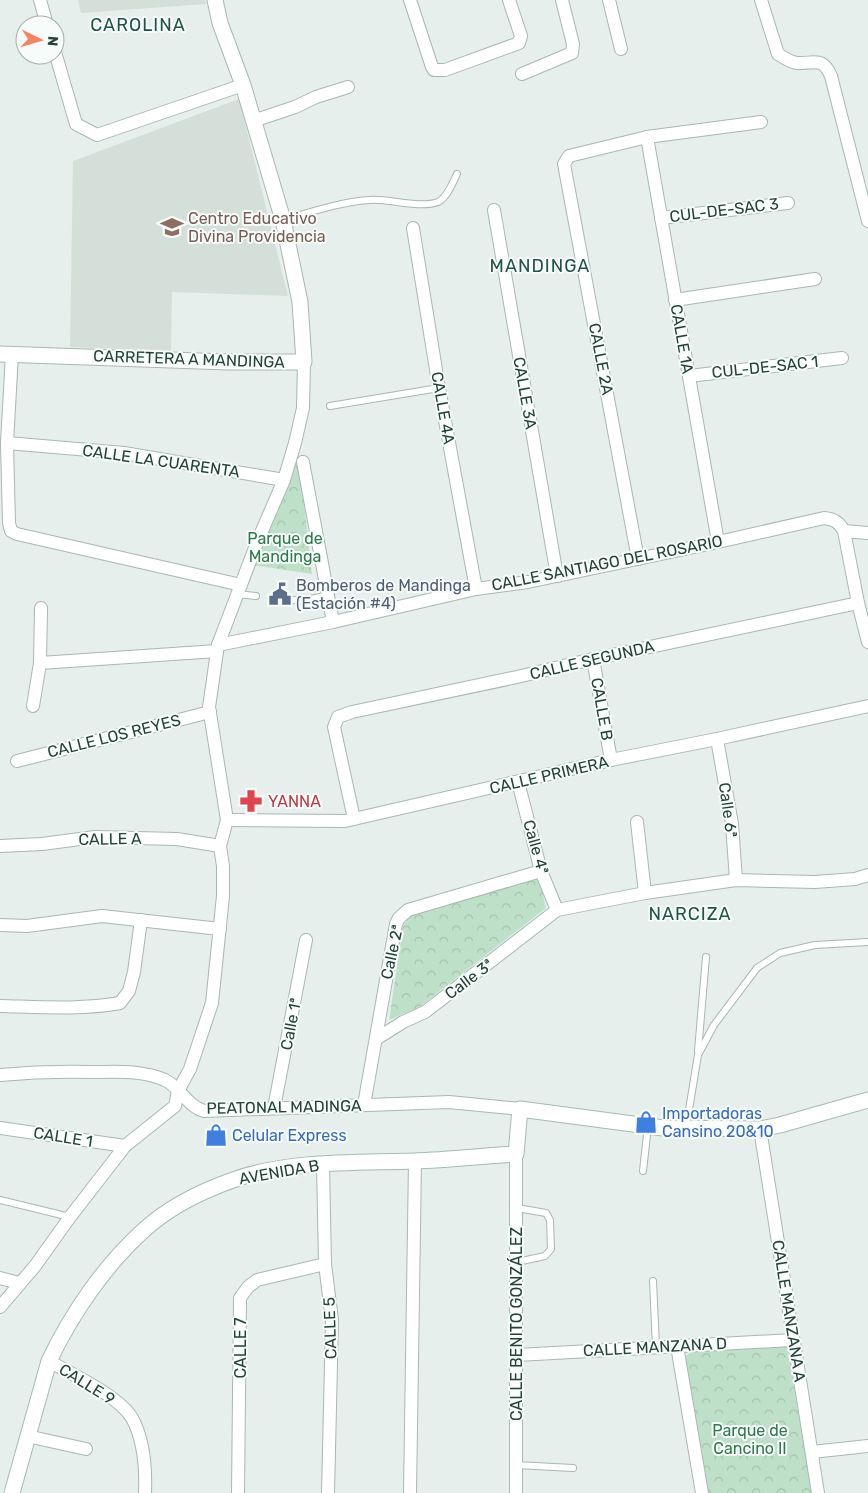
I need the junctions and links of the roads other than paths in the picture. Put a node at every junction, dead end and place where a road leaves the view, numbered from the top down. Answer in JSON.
{"nodes":[{"id":1,"x":40,"y":0,"type":"edge"},
{"id":2,"x":215,"y":0,"type":"edge"},
{"id":3,"x":410,"y":0,"type":"edge"},
{"id":4,"x":509,"y":0,"type":"edge"},
{"id":5,"x":562,"y":0,"type":"edge"},
{"id":6,"x":609,"y":0,"type":"edge"},
{"id":7,"x":761,"y":0,"type":"edge"},
{"id":8,"x":44,"y":15,"type":"edge"},
{"id":9,"x":621,"y":49,"type":"dead end"},
{"id":10,"x":59,"y":65,"type":"edge"},
{"id":11,"x":522,"y":74,"type":"dead end"},
{"id":12,"x":243,"y":85,"type":"junction"},
{"id":13,"x":348,"y":87,"type":"dead end"},
{"id":14,"x":253,"y":121,"type":"junction"},
{"id":15,"x":761,"y":122,"type":"dead end"},
{"id":16,"x":646,"y":136,"type":"junction"},
{"id":17,"x":457,"y":174,"type":"dead end"},
{"id":18,"x":788,"y":203,"type":"dead end"},
{"id":19,"x":494,"y":210,"type":"dead end"},
{"id":20,"x":661,"y":218,"type":"junction"},
{"id":21,"x":283,"y":220,"type":"junction"},
{"id":22,"x":868,"y":221,"type":"edge"},
{"id":23,"x":413,"y":228,"type":"dead end"},
{"id":24,"x":815,"y":279,"type":"dead end"},
{"id":25,"x":675,"y":300,"type":"junction"},
{"id":26,"x":6,"y":354,"type":"edge"},
{"id":27,"x":842,"y":358,"type":"dead end"},
{"id":28,"x":304,"y":362,"type":"junction"},
{"id":29,"x":688,"y":376,"type":"junction"},
{"id":30,"x":440,"y":388,"type":"junction"},
{"id":31,"x":330,"y":406,"type":"dead end"},
{"id":32,"x":7,"y":443,"type":"junction"},
{"id":33,"x":303,"y":462,"type":"dead end"},
{"id":34,"x":284,"y":480,"type":"junction"},
{"id":35,"x":844,"y":531,"type":"junction"},
{"id":36,"x":868,"y":533,"type":"edge"},
{"id":37,"x":718,"y":542,"type":"junction"},
{"id":38,"x":638,"y":559,"type":"junction"},
{"id":39,"x":557,"y":576,"type":"junction"},
{"id":40,"x":476,"y":589,"type":"junction"},
{"id":41,"x":239,"y":590,"type":"junction"},
{"id":42,"x":328,"y":595,"type":"junction"},
{"id":43,"x":256,"y":596,"type":"dead end"},
{"id":44,"x":274,"y":598,"type":"dead end"},
{"id":45,"x":858,"y":603,"type":"junction"},
{"id":46,"x":42,"y":608,"type":"dead end"},
{"id":47,"x":333,"y":622,"type":"junction"},
{"id":48,"x":868,"y":642,"type":"edge"},
{"id":49,"x":218,"y":648,"type":"junction"},
{"id":50,"x":593,"y":659,"type":"junction"},
{"id":51,"x":40,"y":663,"type":"junction"},
{"id":52,"x":33,"y":706,"type":"dead end"},
{"id":53,"x":868,"y":706,"type":"edge"},
{"id":54,"x":210,"y":712,"type":"junction"},
{"id":55,"x":717,"y":739,"type":"junction"},
{"id":56,"x":612,"y":760,"type":"junction"},
{"id":57,"x":17,"y":761,"type":"dead end"},
{"id":58,"x":518,"y":782,"type":"junction"},
{"id":59,"x":354,"y":819,"type":"junction"},
{"id":60,"x":227,"y":820,"type":"junction"},
{"id":61,"x":636,"y":822,"type":"dead end"},
{"id":62,"x":0,"y":846,"type":"edge"},
{"id":63,"x":220,"y":846,"type":"junction"},
{"id":64,"x":541,"y":871,"type":"junction"},
{"id":65,"x":868,"y":875,"type":"edge"},
{"id":66,"x":736,"y":880,"type":"junction"},
{"id":67,"x":645,"y":893,"type":"junction"},
{"id":68,"x":557,"y":910,"type":"junction"},
{"id":69,"x":141,"y":920,"type":"junction"},
{"id":70,"x":0,"y":925,"type":"edge"},
{"id":71,"x":220,"y":929,"type":"junction"},
{"id":72,"x":306,"y":940,"type":"dead end"},
{"id":73,"x":868,"y":942,"type":"edge"},
{"id":74,"x":706,"y":957,"type":"dead end"},
{"id":75,"x":0,"y":1006,"type":"edge"},
{"id":76,"x":376,"y":1039,"type":"junction"},
{"id":77,"x":698,"y":1054,"type":"junction"},
{"id":78,"x":0,"y":1074,"type":"edge"},
{"id":79,"x":178,"y":1091,"type":"junction"},
{"id":80,"x":868,"y":1100,"type":"edge"},
{"id":81,"x":364,"y":1105,"type":"junction"},
{"id":82,"x":274,"y":1108,"type":"junction"},
{"id":83,"x":520,"y":1110,"type":"junction"},
{"id":84,"x":648,"y":1126,"type":"junction"},
{"id":85,"x":0,"y":1128,"type":"edge"},
{"id":86,"x":686,"y":1129,"type":"junction"},
{"id":87,"x":760,"y":1129,"type":"junction"},
{"id":88,"x":125,"y":1146,"type":"junction"},
{"id":89,"x":516,"y":1154,"type":"junction"},
{"id":90,"x":415,"y":1161,"type":"junction"},
{"id":91,"x":322,"y":1164,"type":"junction"},
{"id":92,"x":643,"y":1171,"type":"dead end"},
{"id":93,"x":0,"y":1200,"type":"edge"},
{"id":94,"x":516,"y":1208,"type":"junction"},
{"id":95,"x":70,"y":1217,"type":"junction"},
{"id":96,"x":516,"y":1262,"type":"junction"},
{"id":97,"x":325,"y":1264,"type":"junction"},
{"id":98,"x":0,"y":1278,"type":"edge"},
{"id":99,"x":652,"y":1281,"type":"dead end"},
{"id":100,"x":19,"y":1283,"type":"junction"},
{"id":101,"x":0,"y":1307,"type":"edge"},
{"id":102,"x":792,"y":1340,"type":"junction"},
{"id":103,"x":677,"y":1346,"type":"junction"},
{"id":104,"x":656,"y":1347,"type":"junction"},
{"id":105,"x":517,"y":1356,"type":"junction"},
{"id":106,"x":49,"y":1361,"type":"junction"},
{"id":107,"x":27,"y":1436,"type":"junction"},
{"id":108,"x":868,"y":1446,"type":"edge"},
{"id":109,"x":86,"y":1449,"type":"dead end"},
{"id":110,"x":812,"y":1452,"type":"junction"},
{"id":111,"x":516,"y":1465,"type":"junction"},
{"id":112,"x":573,"y":1468,"type":"dead end"},
{"id":113,"x":12,"y":1493,"type":"edge"},
{"id":114,"x":145,"y":1493,"type":"edge"},
{"id":115,"x":238,"y":1493,"type":"edge"},
{"id":116,"x":328,"y":1493,"type":"edge"},
{"id":117,"x":410,"y":1493,"type":"edge"},
{"id":118,"x":516,"y":1493,"type":"edge"},
{"id":119,"x":702,"y":1493,"type":"edge"},
{"id":120,"x":818,"y":1493,"type":"edge"}],
"edges":[{"from":1,"to":8,"type":"street"},
{"from":2,"to":12,"type":"main road","name":"CARRETERA A MANDINGA"},
{"from":3,"to":4,"type":"street"},
{"from":5,"to":11,"type":"street"},
{"from":6,"to":9,"type":"street"},
{"from":7,"to":22,"type":"street"},
{"from":10,"to":12,"type":"street"},
{"from":12,"to":14,"type":"main road","name":"CARRETERA A MANDINGA"},
{"from":13,"to":14,"type":"street"},
{"from":14,"to":21,"type":"main road","name":"CARRETERA A MANDINGA"},
{"from":15,"to":16,"type":"street"},
{"from":16,"to":20,"type":"street","name":"CALLE 1A"},
{"from":16,"to":38,"type":"street","name":"CALLE 2A"},
{"from":17,"to":21,"type":"lane"},
{"from":18,"to":20,"type":"street","name":"CUL-DE-SAC 3"},
{"from":19,"to":39,"type":"street","name":"CALLE 3A"},
{"from":20,"to":25,"type":"street","name":"CALLE 1A"},
{"from":21,"to":28,"type":"main road","name":"CARRETERA A MANDINGA"},
{"from":23,"to":30,"type":"street","name":"CALLE 4A"},
{"from":24,"to":25,"type":"street"},
{"from":25,"to":29,"type":"street","name":"CALLE 1A"},
{"from":26,"to":28,"type":"main road","name":"CARRETERA A MANDINGA"},
{"from":26,"to":32,"type":"street"},
{"from":27,"to":29,"type":"street","name":"CUL-DE-SAC 1"},
{"from":28,"to":34,"type":"street"},
{"from":29,"to":37,"type":"street","name":"CALLE 1A"},
{"from":30,"to":31,"type":"lane"},
{"from":30,"to":40,"type":"street","name":"CALLE 4A"},
{"from":32,"to":34,"type":"street","name":"CALLE LA CUARENTA"},
{"from":32,"to":41,"type":"street"},
{"from":33,"to":42,"type":"street"},
{"from":34,"to":41,"type":"street"},
{"from":35,"to":36,"type":"street"},
{"from":35,"to":37,"type":"street","name":"CALLE SANTIAGO DEL ROSARIO"},
{"from":35,"to":45,"type":"street"},
{"from":37,"to":38,"type":"street","name":"CALLE SANTIAGO DEL ROSARIO"},
{"from":38,"to":39,"type":"street","name":"CALLE SANTIAGO DEL ROSARIO"},
{"from":39,"to":40,"type":"street","name":"CALLE SANTIAGO DEL ROSARIO"},
{"from":40,"to":47,"type":"street","name":"CALLE SANTIAGO DEL ROSARIO"},
{"from":41,"to":43,"type":"lane"},
{"from":41,"to":49,"type":"street"},
{"from":42,"to":44,"type":"lane"},
{"from":42,"to":47,"type":"street"},
{"from":45,"to":48,"type":"street"},
{"from":45,"to":50,"type":"street","name":"CALLE SEGUNDA"},
{"from":46,"to":51,"type":"street"},
{"from":47,"to":49,"type":"street","name":"CALLE SANTIAGO DEL ROSARIO"},
{"from":49,"to":51,"type":"street","name":"CALLE SANTIAGO DEL ROSARIO"},
{"from":49,"to":54,"type":"street"},
{"from":50,"to":56,"type":"street","name":"CALLE B"},
{"from":50,"to":59,"type":"street","name":"CALLE SEGUNDA"},
{"from":51,"to":52,"type":"street"},
{"from":53,"to":55,"type":"street","name":"CALLE PRIMERA"},
{"from":54,"to":57,"type":"street","name":"CALLE LOS REYES"},
{"from":54,"to":60,"type":"street"},
{"from":55,"to":56,"type":"street","name":"CALLE PRIMERA"},
{"from":55,"to":66,"type":"street","name":"Calle 6ª"},
{"from":56,"to":58,"type":"street","name":"CALLE PRIMERA"},
{"from":58,"to":59,"type":"street","name":"CALLE PRIMERA"},
{"from":58,"to":64,"type":"street","name":"Calle 4ª"},
{"from":59,"to":60,"type":"street","name":"CALLE PRIMERA"},
{"from":60,"to":63,"type":"street"},
{"from":61,"to":67,"type":"street"},
{"from":62,"to":63,"type":"street","name":"CALLE A"},
{"from":63,"to":71,"type":"street"},
{"from":64,"to":68,"type":"street","name":"Calle 4ª"},
{"from":64,"to":76,"type":"street","name":"Calle 2ª"},
{"from":65,"to":66,"type":"street"},
{"from":66,"to":67,"type":"street"},
{"from":67,"to":68,"type":"street"},
{"from":68,"to":76,"type":"street","name":"Calle 3ª"},
{"from":69,"to":70,"type":"street"},
{"from":69,"to":71,"type":"street"},
{"from":69,"to":75,"type":"street"},
{"from":71,"to":79,"type":"street"},
{"from":72,"to":82,"type":"street","name":"Calle 1ª"},
{"from":73,"to":77,"type":"lane"},
{"from":74,"to":77,"type":"lane"},
{"from":76,"to":81,"type":"street","name":"Calle 2ª"},
{"from":77,"to":86,"type":"lane"},
{"from":78,"to":79,"type":"street","name":"PEATONAL MADINGA"},
{"from":79,"to":82,"type":"street","name":"PEATONAL MADINGA"},
{"from":79,"to":88,"type":"street"},
{"from":80,"to":87,"type":"main road"},
{"from":81,"to":82,"type":"street","name":"PEATONAL MADINGA"},
{"from":81,"to":83,"type":"street","name":"PEATONAL MADINGA"},
{"from":83,"to":84,"type":"main road"},
{"from":83,"to":89,"type":"main road"},
{"from":84,"to":86,"type":"main road"},
{"from":84,"to":92,"type":"lane"},
{"from":85,"to":88,"type":"street","name":"CALLE 1"},
{"from":86,"to":87,"type":"main road"},
{"from":87,"to":102,"type":"street","name":"CALLE MANZANA A"},
{"from":88,"to":95,"type":"street"},
{"from":89,"to":90,"type":"main road","name":"AVENIDA B"},
{"from":89,"to":94,"type":"street","name":"CALLE BENITO GONZÁLEZ"},
{"from":90,"to":91,"type":"main road","name":"AVENIDA B"},
{"from":90,"to":117,"type":"street"},
{"from":91,"to":97,"type":"street","name":"CALLE 5"},
{"from":91,"to":106,"type":"main road","name":"AVENIDA B"},
{"from":93,"to":95,"type":"lane"},
{"from":94,"to":96,"type":"street","name":"CALLE BENITO GONZÁLEZ"},
{"from":94,"to":96,"type":"lane"},
{"from":95,"to":100,"type":"street"},
{"from":96,"to":105,"type":"street","name":"CALLE BENITO GONZÁLEZ"},
{"from":97,"to":115,"type":"street","name":"CALLE 7"},
{"from":97,"to":116,"type":"street","name":"CALLE 5"},
{"from":98,"to":100,"type":"street"},
{"from":99,"to":104,"type":"lane"},
{"from":100,"to":101,"type":"street"},
{"from":102,"to":103,"type":"street","name":"CALLE MANZANA D"},
{"from":102,"to":110,"type":"street","name":"CALLE MANZANA A"},
{"from":103,"to":104,"type":"street","name":"CALLE MANZANA D"},
{"from":103,"to":119,"type":"street"},
{"from":104,"to":105,"type":"street","name":"CALLE MANZANA D"},
{"from":105,"to":111,"type":"street","name":"CALLE BENITO GONZÁLEZ"},
{"from":106,"to":107,"type":"main road","name":"AVENIDA B"},
{"from":106,"to":114,"type":"street","name":"CALLE 9"},
{"from":107,"to":109,"type":"street"},
{"from":107,"to":113,"type":"main road","name":"AVENIDA B"},
{"from":108,"to":110,"type":"street"},
{"from":110,"to":120,"type":"street","name":"CALLE MANZANA A"},
{"from":111,"to":112,"type":"lane"},
{"from":111,"to":118,"type":"street","name":"CALLE BENITO GONZÁLEZ"}]}
